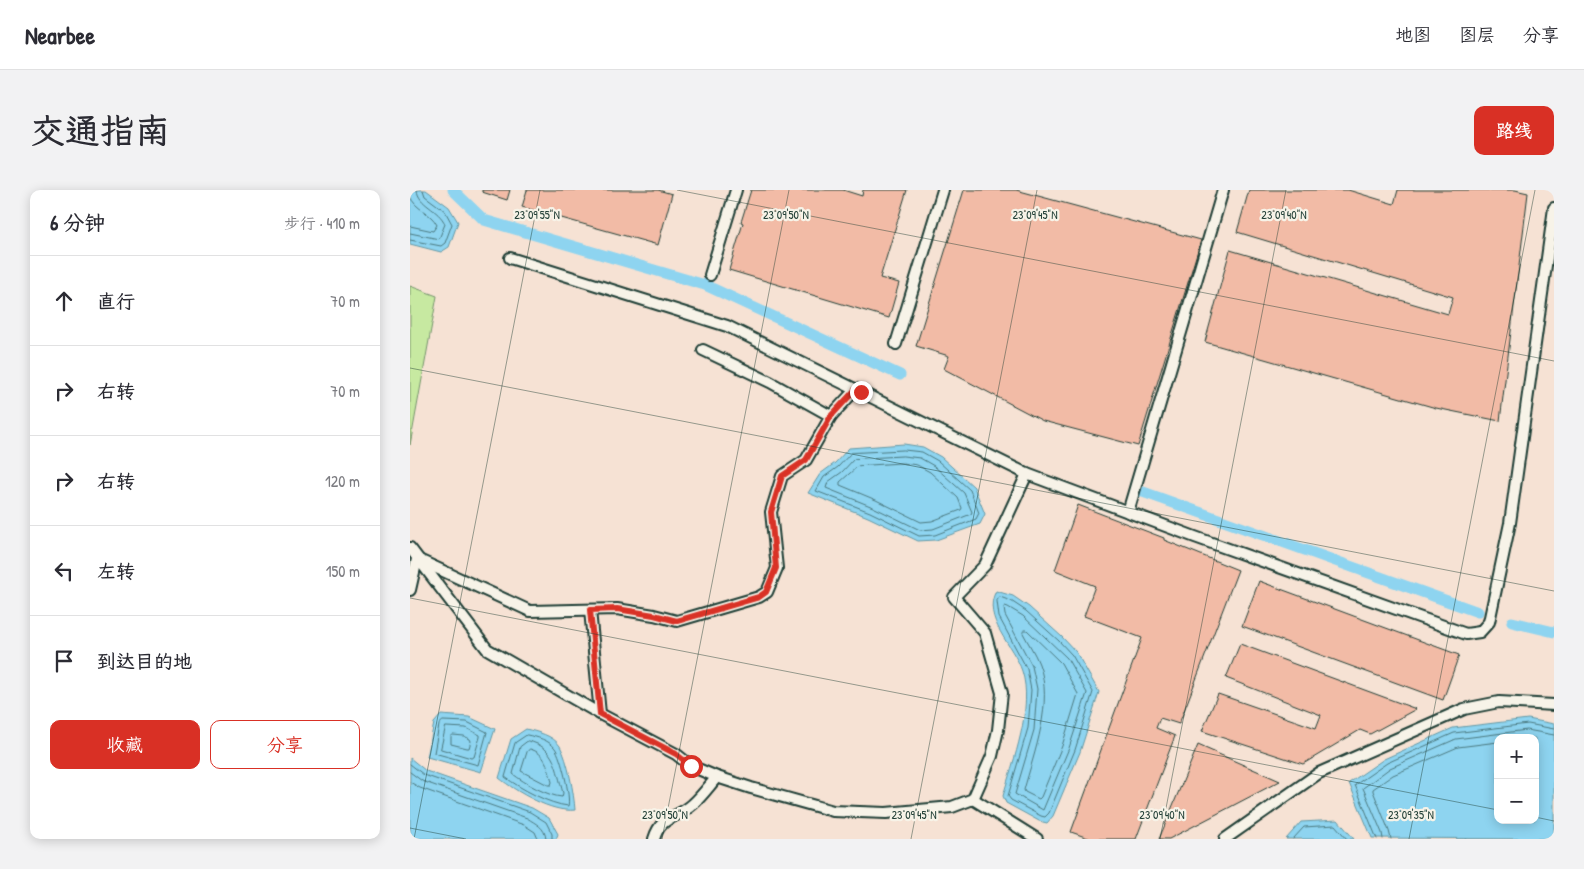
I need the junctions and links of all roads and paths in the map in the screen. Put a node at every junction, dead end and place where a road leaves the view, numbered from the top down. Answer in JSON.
{"nodes":[{"id":1,"x":736,"y":190,"type":"edge"},
{"id":2,"x":944,"y":190,"type":"edge"},
{"id":3,"x":1223,"y":190,"type":"edge"},
{"id":4,"x":1554,"y":208,"type":"edge"},
{"id":5,"x":510,"y":258,"type":"dead end"},
{"id":6,"x":710,"y":275,"type":"dead end"},
{"id":7,"x":896,"y":344,"type":"dead end"},
{"id":8,"x":703,"y":350,"type":"dead end"},
{"id":9,"x":856,"y":389,"type":"junction"},
{"id":10,"x":831,"y":416,"type":"junction"},
{"id":11,"x":1027,"y":474,"type":"junction"},
{"id":12,"x":1128,"y":512,"type":"junction"},
{"id":13,"x":410,"y":548,"type":"edge"},
{"id":14,"x":417,"y":559,"type":"junction"},
{"id":15,"x":410,"y":590,"type":"edge"},
{"id":16,"x":590,"y":610,"type":"junction"},
{"id":17,"x":1554,"y":705,"type":"edge"},
{"id":18,"x":600,"y":714,"type":"junction"},
{"id":19,"x":717,"y":777,"type":"junction"},
{"id":20,"x":973,"y":799,"type":"junction"},
{"id":21,"x":654,"y":839,"type":"edge"},
{"id":22,"x":1037,"y":839,"type":"edge"},
{"id":23,"x":1225,"y":839,"type":"edge"}],
"edges":[{"from":1,"to":6,"type":"street"},
{"from":2,"to":7,"type":"street"},
{"from":3,"to":12,"type":"street"},
{"from":4,"to":12,"type":"street"},
{"from":5,"to":9,"type":"street"},
{"from":8,"to":10,"type":"street"},
{"from":9,"to":10,"type":"street"},
{"from":9,"to":11,"type":"street"},
{"from":10,"to":16,"type":"street"},
{"from":11,"to":12,"type":"street"},
{"from":11,"to":20,"type":"street"},
{"from":13,"to":14,"type":"street"},
{"from":14,"to":15,"type":"street"},
{"from":14,"to":16,"type":"street"},
{"from":14,"to":18,"type":"street"},
{"from":16,"to":18,"type":"street"},
{"from":17,"to":23,"type":"street"},
{"from":18,"to":19,"type":"street"},
{"from":19,"to":20,"type":"street"},
{"from":19,"to":21,"type":"street"},
{"from":20,"to":22,"type":"street"}]}
